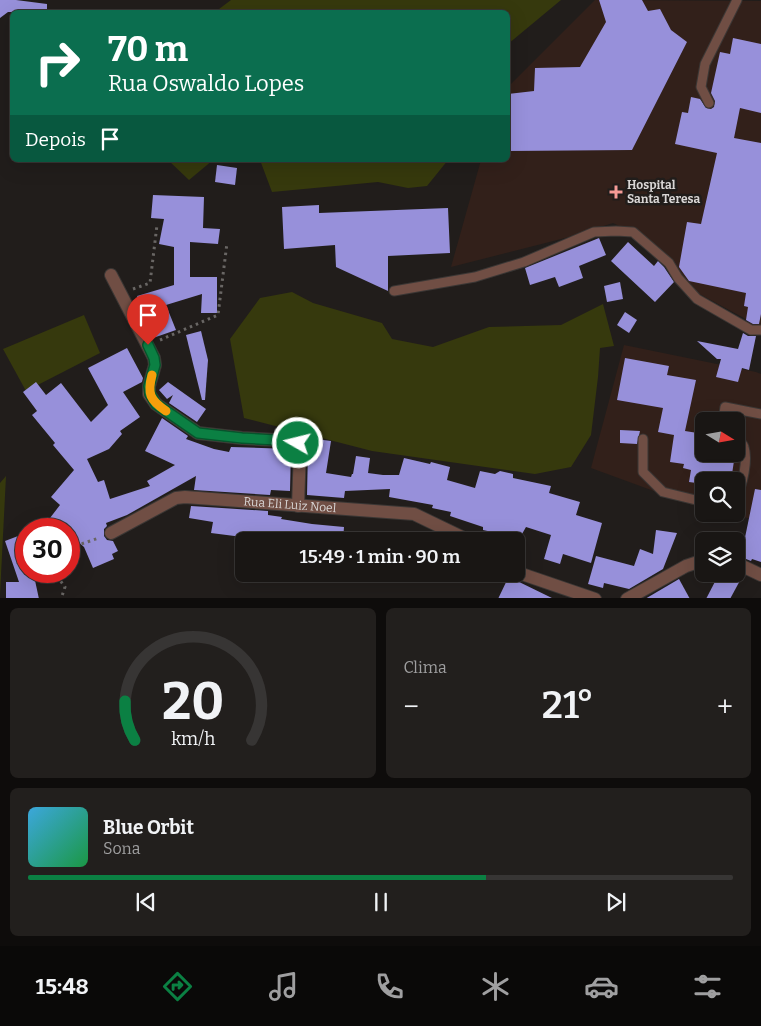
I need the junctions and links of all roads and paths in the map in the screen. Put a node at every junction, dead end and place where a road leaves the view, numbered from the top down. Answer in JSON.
{"nodes":[{"id":1,"x":737,"y":0,"type":"edge"},
{"id":2,"x":709,"y":103,"type":"dead end"},
{"id":3,"x":157,"y":225,"type":"dead end"},
{"id":4,"x":227,"y":243,"type":"dead end"},
{"id":5,"x":111,"y":275,"type":"dead end"},
{"id":6,"x":394,"y":291,"type":"dead end"},
{"id":7,"x":121,"y":294,"type":"junction"},
{"id":8,"x":761,"y":330,"type":"edge"},
{"id":9,"x":148,"y":345,"type":"junction"},
{"id":10,"x":724,"y":412,"type":"edge"},
{"id":11,"x":761,"y":414,"type":"edge"},
{"id":12,"x":643,"y":439,"type":"dead end"},
{"id":13,"x":695,"y":500,"type":"edge"},
{"id":14,"x":298,"y":506,"type":"junction"},
{"id":15,"x":451,"y":532,"type":"edge"},
{"id":16,"x":112,"y":533,"type":"joint"},
{"id":17,"x":80,"y":543,"type":"edge"},
{"id":18,"x":695,"y":563,"type":"edge"},
{"id":19,"x":745,"y":567,"type":"edge"},
{"id":20,"x":525,"y":575,"type":"edge"},
{"id":21,"x":761,"y":575,"type":"edge"},
{"id":22,"x":62,"y":583,"type":"edge"},
{"id":23,"x":61,"y":598,"type":"edge"},
{"id":24,"x":595,"y":598,"type":"edge"},
{"id":25,"x":627,"y":598,"type":"edge"}],
"edges":[{"from":1,"to":2,"type":"lane"},
{"from":3,"to":7,"type":"path"},
{"from":4,"to":9,"type":"path"},
{"from":5,"to":7,"type":"street"},
{"from":6,"to":8,"type":"lane"},
{"from":7,"to":9,"type":"street"},
{"from":9,"to":14,"type":"street"},
{"from":10,"to":11,"type":"lane"},
{"from":12,"to":13,"type":"lane"},
{"from":14,"to":15,"type":"street","name":"Rua Eli Luiz Noel"},
{"from":14,"to":16,"type":"street","name":"Rua Eli Luiz Noel"},
{"from":16,"to":17,"type":"path"},
{"from":18,"to":25,"type":"street"},
{"from":19,"to":21,"type":"street"},
{"from":20,"to":24,"type":"street"},
{"from":22,"to":23,"type":"path"}]}
